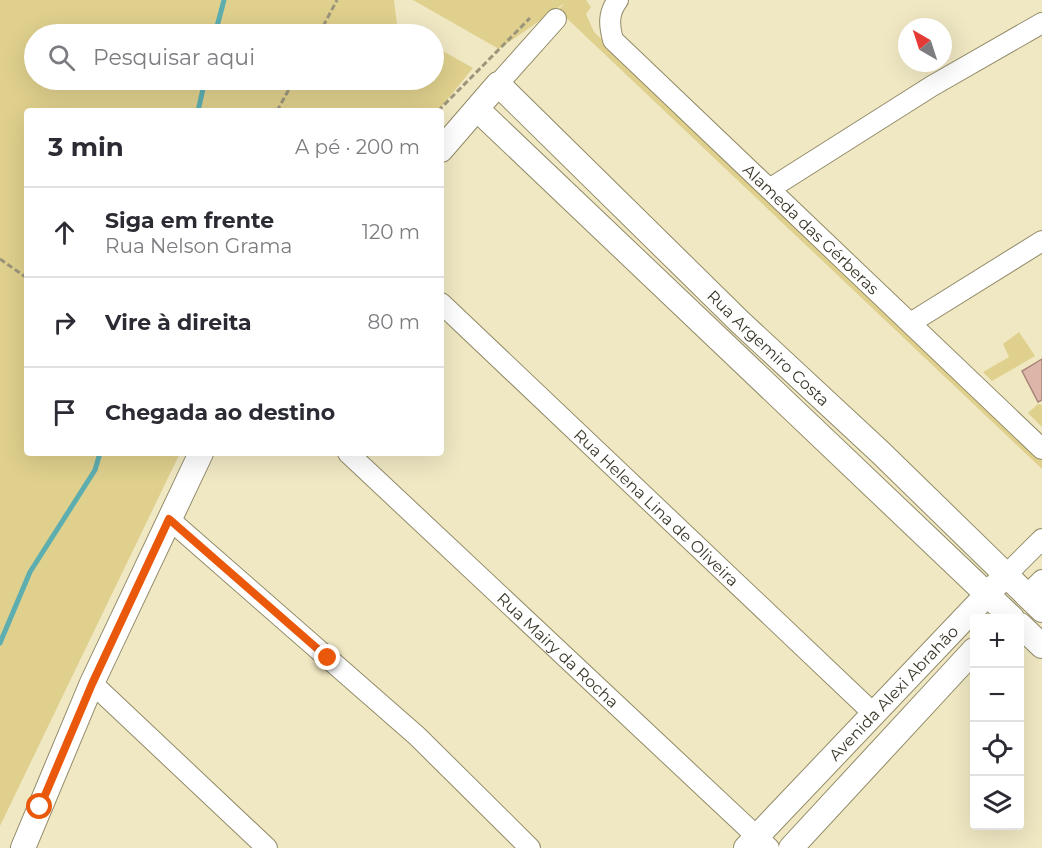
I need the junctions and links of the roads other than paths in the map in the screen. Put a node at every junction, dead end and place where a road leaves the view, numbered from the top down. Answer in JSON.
{"nodes":[{"id":1,"x":618,"y":0,"type":"edge"},
{"id":2,"x":556,"y":19,"type":"dead end"},
{"id":3,"x":1042,"y":22,"type":"edge"},
{"id":4,"x":498,"y":84,"type":"junction"},
{"id":5,"x":477,"y":109,"type":"junction"},
{"id":6,"x":444,"y":147,"type":"edge"},
{"id":7,"x":771,"y":188,"type":"junction"},
{"id":8,"x":1042,"y":241,"type":"edge"},
{"id":9,"x":444,"y":306,"type":"edge"},
{"id":10,"x":912,"y":322,"type":"junction"},
{"id":11,"x":1042,"y":449,"type":"edge"},
{"id":12,"x":200,"y":456,"type":"edge"},
{"id":13,"x":351,"y":456,"type":"edge"},
{"id":14,"x":169,"y":519,"type":"junction"},
{"id":15,"x":1042,"y":539,"type":"edge"},
{"id":16,"x":1006,"y":575,"type":"junction"},
{"id":17,"x":987,"y":594,"type":"junction"},
{"id":18,"x":1037,"y":595,"type":"edge"},
{"id":19,"x":1006,"y":614,"type":"edge"},
{"id":20,"x":1016,"y":614,"type":"edge"},
{"id":21,"x":1024,"y":630,"type":"edge"},
{"id":22,"x":1042,"y":646,"type":"edge"},
{"id":23,"x":970,"y":655,"type":"edge"},
{"id":24,"x":92,"y":684,"type":"junction"},
{"id":25,"x":873,"y":713,"type":"junction"},
{"id":26,"x":757,"y":844,"type":"edge"},
{"id":27,"x":23,"y":848,"type":"edge"},
{"id":28,"x":267,"y":848,"type":"edge"},
{"id":29,"x":530,"y":848,"type":"edge"},
{"id":30,"x":791,"y":848,"type":"edge"}],
"edges":[{"from":1,"to":7,"type":"street","name":"Alameda das Gérberas"},
{"from":2,"to":4,"type":"street"},
{"from":3,"to":7,"type":"street"},
{"from":4,"to":5,"type":"street"},
{"from":4,"to":16,"type":"street","name":"Rua Argemiro Costa"},
{"from":5,"to":6,"type":"street"},
{"from":5,"to":17,"type":"street","name":"Rua Argemiro Costa"},
{"from":7,"to":10,"type":"street","name":"Alameda das Gérberas"},
{"from":8,"to":10,"type":"street"},
{"from":9,"to":25,"type":"street","name":"Rua Helena Lina de Oliveira"},
{"from":10,"to":11,"type":"street","name":"Alameda das Gérberas"},
{"from":12,"to":14,"type":"street"},
{"from":13,"to":26,"type":"street","name":"Rua Mairy da Rocha"},
{"from":14,"to":24,"type":"street"},
{"from":14,"to":29,"type":"street"},
{"from":15,"to":16,"type":"street","name":"Avenida Alexi Abrahão"},
{"from":16,"to":17,"type":"street","name":"Avenida Alexi Abrahão"},
{"from":16,"to":18,"type":"street","name":"Rua Argemiro Costa"},
{"from":17,"to":19,"type":"street","name":"Rua Argemiro Costa"},
{"from":17,"to":25,"type":"street","name":"Avenida Alexi Abrahão"},
{"from":18,"to":20,"type":"street"},
{"from":21,"to":22,"type":"street","name":"Rua Argemiro Costa"},
{"from":23,"to":30,"type":"street","name":"Avenida Alexi Abrahão"},
{"from":24,"to":27,"type":"street"},
{"from":24,"to":28,"type":"street"},
{"from":25,"to":26,"type":"street","name":"Avenida Alexi Abrahão"}]}
